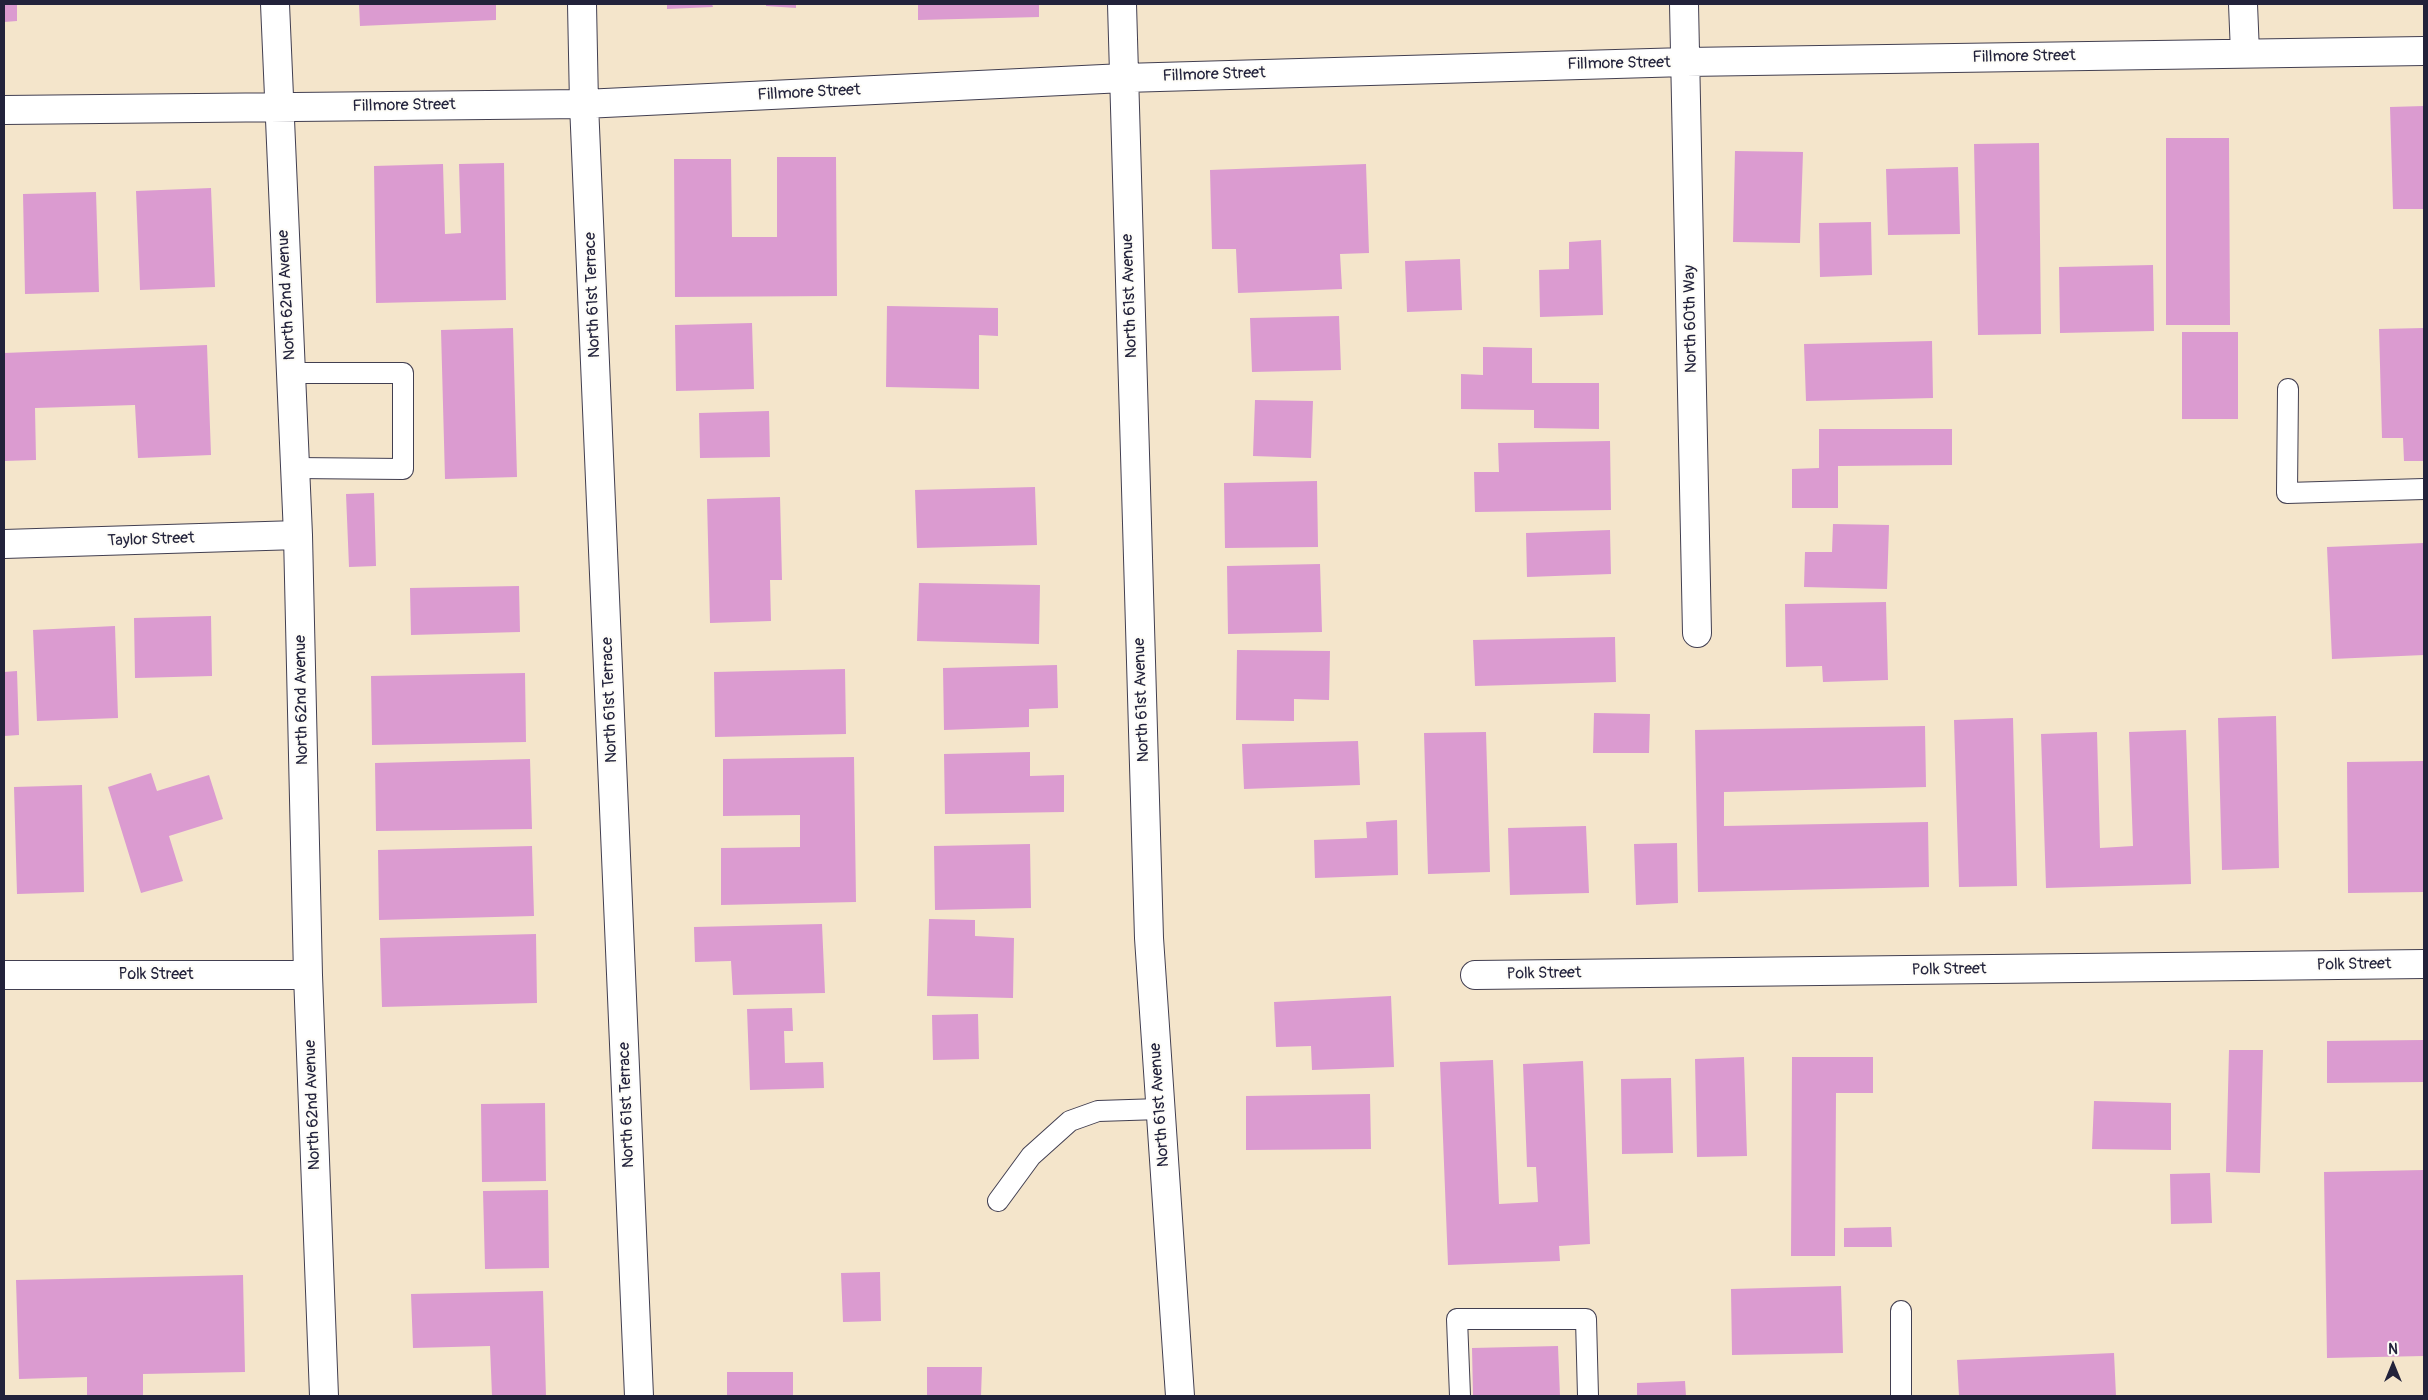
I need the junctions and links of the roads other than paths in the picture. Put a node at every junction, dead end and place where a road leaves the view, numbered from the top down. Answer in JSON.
{"nodes":[{"id":1,"x":275,"y":4,"type":"edge"},
{"id":2,"x":582,"y":4,"type":"edge"},
{"id":3,"x":1122,"y":4,"type":"edge"},
{"id":4,"x":1684,"y":4,"type":"edge"},
{"id":5,"x":2243,"y":4,"type":"edge"},
{"id":6,"x":2424,"y":51,"type":"edge"},
{"id":7,"x":2245,"y":53,"type":"junction"},
{"id":8,"x":1686,"y":62,"type":"junction"},
{"id":9,"x":1124,"y":78,"type":"junction"},
{"id":10,"x":584,"y":104,"type":"junction"},
{"id":11,"x":278,"y":108,"type":"junction"},
{"id":12,"x":4,"y":110,"type":"edge"},
{"id":13,"x":290,"y":373,"type":"junction"},
{"id":14,"x":2288,"y":389,"type":"dead end"},
{"id":15,"x":294,"y":468,"type":"junction"},
{"id":16,"x":2424,"y":489,"type":"edge"},
{"id":17,"x":298,"y":535,"type":"junction"},
{"id":18,"x":4,"y":544,"type":"edge"},
{"id":19,"x":1697,"y":633,"type":"dead end"},
{"id":20,"x":2424,"y":964,"type":"edge"},
{"id":21,"x":4,"y":975,"type":"edge"},
{"id":22,"x":308,"y":975,"type":"junction"},
{"id":23,"x":1475,"y":975,"type":"dead end"},
{"id":24,"x":1160,"y":1109,"type":"junction"},
{"id":25,"x":998,"y":1200,"type":"dead end"},
{"id":26,"x":1901,"y":1311,"type":"dead end"},
{"id":27,"x":324,"y":1396,"type":"edge"},
{"id":28,"x":639,"y":1396,"type":"edge"},
{"id":29,"x":1180,"y":1396,"type":"edge"},
{"id":30,"x":1460,"y":1396,"type":"edge"},
{"id":31,"x":1588,"y":1396,"type":"edge"},
{"id":32,"x":1901,"y":1396,"type":"edge"}],
"edges":[{"from":1,"to":11,"type":"street","name":"North 62nd Avenue"},
{"from":2,"to":10,"type":"street","name":"North 61st Terrace"},
{"from":3,"to":9,"type":"street","name":"North 61st Avenue"},
{"from":4,"to":8,"type":"street","name":"North 60th Way"},
{"from":5,"to":7,"type":"street"},
{"from":6,"to":7,"type":"street","name":"Fillmore Street"},
{"from":7,"to":8,"type":"street","name":"Fillmore Street"},
{"from":8,"to":9,"type":"street","name":"Fillmore Street"},
{"from":8,"to":19,"type":"street","name":"North 60th Way"},
{"from":9,"to":10,"type":"street","name":"Fillmore Street"},
{"from":9,"to":24,"type":"street","name":"North 61st Avenue"},
{"from":10,"to":11,"type":"street","name":"Fillmore Street"},
{"from":10,"to":28,"type":"street","name":"North 61st Terrace"},
{"from":11,"to":12,"type":"street","name":"Fillmore Street"},
{"from":11,"to":13,"type":"street","name":"North 62nd Avenue"},
{"from":13,"to":15,"type":"street","name":"North 62nd Avenue"},
{"from":13,"to":15,"type":"lane"},
{"from":14,"to":16,"type":"lane"},
{"from":15,"to":17,"type":"street","name":"North 62nd Avenue"},
{"from":17,"to":18,"type":"street","name":"Taylor Street"},
{"from":17,"to":22,"type":"street","name":"North 62nd Avenue"},
{"from":20,"to":23,"type":"street","name":"Polk Street"},
{"from":21,"to":22,"type":"street","name":"Polk Street"},
{"from":22,"to":27,"type":"street","name":"North 62nd Avenue"},
{"from":24,"to":25,"type":"lane"},
{"from":24,"to":29,"type":"street","name":"North 61st Avenue"},
{"from":26,"to":32,"type":"lane"},
{"from":30,"to":31,"type":"lane"}]}
